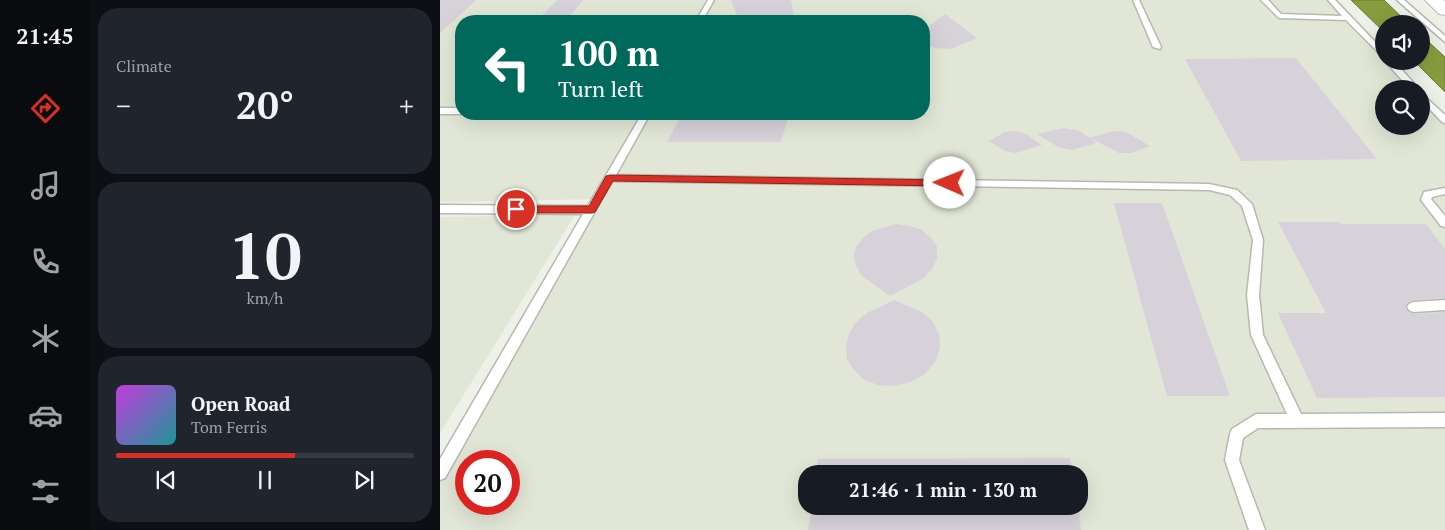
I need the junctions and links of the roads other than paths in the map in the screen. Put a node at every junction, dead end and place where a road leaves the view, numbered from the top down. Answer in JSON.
{"nodes":[{"id":1,"x":711,"y":0,"type":"edge"},
{"id":2,"x":1136,"y":0,"type":"edge"},
{"id":3,"x":1264,"y":0,"type":"edge"},
{"id":4,"x":1331,"y":0,"type":"edge"},
{"id":5,"x":1400,"y":0,"type":"edge"},
{"id":6,"x":1433,"y":0,"type":"edge"},
{"id":7,"x":1445,"y":10,"type":"edge"},
{"id":8,"x":702,"y":15,"type":"edge"},
{"id":9,"x":1348,"y":18,"type":"junction"},
{"id":10,"x":1445,"y":40,"type":"edge"},
{"id":11,"x":1375,"y":46,"type":"edge"},
{"id":12,"x":1157,"y":47,"type":"dead end"},
{"id":13,"x":1398,"y":70,"type":"edge"},
{"id":14,"x":1407,"y":80,"type":"edge"},
{"id":15,"x":1430,"y":104,"type":"edge"},
{"id":16,"x":440,"y":111,"type":"edge"},
{"id":17,"x":455,"y":111,"type":"edge"},
{"id":18,"x":643,"y":120,"type":"edge"},
{"id":19,"x":1445,"y":120,"type":"edge"},
{"id":20,"x":610,"y":178,"type":"junction"},
{"id":21,"x":1445,"y":191,"type":"edge"},
{"id":22,"x":440,"y":209,"type":"edge"},
{"id":23,"x":592,"y":210,"type":"junction"},
{"id":24,"x":1445,"y":222,"type":"edge"},
{"id":25,"x":1445,"y":305,"type":"edge"},
{"id":26,"x":1413,"y":307,"type":"dead end"},
{"id":27,"x":1445,"y":420,"type":"edge"},
{"id":28,"x":1297,"y":421,"type":"junction"},
{"id":29,"x":440,"y":473,"type":"edge"},
{"id":30,"x":1257,"y":530,"type":"edge"}],
"edges":[{"from":1,"to":8,"type":"lane"},
{"from":2,"to":12,"type":"lane"},
{"from":3,"to":9,"type":"lane"},
{"from":4,"to":9,"type":"lane"},
{"from":5,"to":10,"type":"lane"},
{"from":6,"to":7,"type":"street"},
{"from":9,"to":11,"type":"lane"},
{"from":13,"to":14,"type":"lane"},
{"from":15,"to":19,"type":"lane"},
{"from":16,"to":17,"type":"lane"},
{"from":18,"to":20,"type":"lane"},
{"from":20,"to":23,"type":"lane"},
{"from":20,"to":28,"type":"lane"},
{"from":21,"to":24,"type":"lane"},
{"from":22,"to":23,"type":"lane"},
{"from":23,"to":29,"type":"lane"},
{"from":25,"to":26,"type":"lane"},
{"from":27,"to":28,"type":"lane"},
{"from":28,"to":30,"type":"lane"}]}
